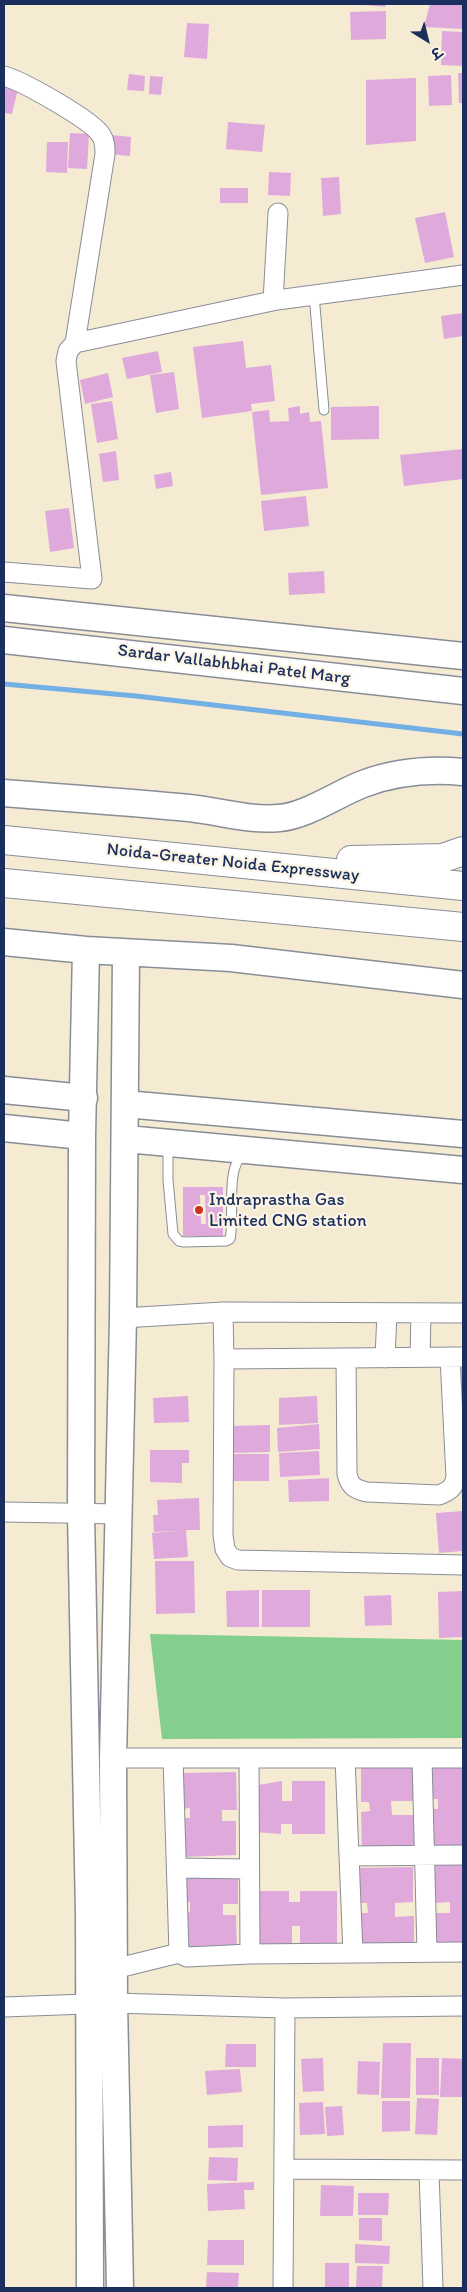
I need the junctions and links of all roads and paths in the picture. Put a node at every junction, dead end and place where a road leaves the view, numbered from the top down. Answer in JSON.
{"nodes":[{"id":1,"x":4,"y":76,"type":"edge"},
{"id":2,"x":278,"y":213,"type":"dead end"},
{"id":3,"x":463,"y":275,"type":"edge"},
{"id":4,"x":314,"y":295,"type":"junction"},
{"id":5,"x":274,"y":301,"type":"junction"},
{"id":6,"x":75,"y":343,"type":"junction"},
{"id":7,"x":324,"y":410,"type":"dead end"},
{"id":8,"x":4,"y":572,"type":"edge"},
{"id":9,"x":4,"y":608,"type":"edge"},
{"id":10,"x":4,"y":640,"type":"edge"},
{"id":11,"x":463,"y":656,"type":"edge"},
{"id":12,"x":463,"y":692,"type":"edge"},
{"id":13,"x":463,"y":754,"type":"edge"},
{"id":14,"x":463,"y":772,"type":"edge"},
{"id":15,"x":4,"y":794,"type":"edge"},
{"id":16,"x":190,"y":808,"type":"junction"},
{"id":17,"x":4,"y":840,"type":"edge"},
{"id":18,"x":463,"y":851,"type":"edge"},
{"id":19,"x":267,"y":866,"type":"junction"},
{"id":20,"x":4,"y":882,"type":"edge"},
{"id":21,"x":463,"y":886,"type":"edge"},
{"id":22,"x":463,"y":927,"type":"edge"},
{"id":23,"x":4,"y":942,"type":"edge"},
{"id":24,"x":86,"y":950,"type":"junction"},
{"id":25,"x":126,"y":953,"type":"junction"},
{"id":26,"x":463,"y":985,"type":"edge"},
{"id":27,"x":4,"y":1090,"type":"edge"},
{"id":28,"x":84,"y":1098,"type":"junction"},
{"id":29,"x":125,"y":1104,"type":"junction"},
{"id":30,"x":4,"y":1128,"type":"edge"},
{"id":31,"x":463,"y":1134,"type":"edge"},
{"id":32,"x":82,"y":1136,"type":"junction"},
{"id":33,"x":126,"y":1140,"type":"junction"},
{"id":34,"x":168,"y":1143,"type":"junction"},
{"id":35,"x":250,"y":1151,"type":"junction"},
{"id":36,"x":463,"y":1170,"type":"edge"},
{"id":37,"x":223,"y":1312,"type":"junction"},
{"id":38,"x":387,"y":1313,"type":"junction"},
{"id":39,"x":421,"y":1313,"type":"junction"},
{"id":40,"x":463,"y":1313,"type":"edge"},
{"id":41,"x":123,"y":1318,"type":"junction"},
{"id":42,"x":420,"y":1357,"type":"junction"},
{"id":43,"x":457,"y":1357,"type":"edge"},
{"id":44,"x":346,"y":1358,"type":"junction"},
{"id":45,"x":385,"y":1358,"type":"junction"},
{"id":46,"x":224,"y":1359,"type":"junction"},
{"id":47,"x":4,"y":1512,"type":"edge"},
{"id":48,"x":81,"y":1512,"type":"junction"},
{"id":49,"x":120,"y":1514,"type":"junction"},
{"id":50,"x":463,"y":1565,"type":"edge"},
{"id":51,"x":113,"y":1758,"type":"junction"},
{"id":52,"x":173,"y":1758,"type":"junction"},
{"id":53,"x":249,"y":1758,"type":"junction"},
{"id":54,"x":345,"y":1758,"type":"junction"},
{"id":55,"x":422,"y":1758,"type":"junction"},
{"id":56,"x":463,"y":1758,"type":"edge"},
{"id":57,"x":425,"y":1854,"type":"junction"},
{"id":58,"x":463,"y":1854,"type":"edge"},
{"id":59,"x":349,"y":1856,"type":"junction"},
{"id":60,"x":177,"y":1868,"type":"junction"},
{"id":61,"x":249,"y":1869,"type":"junction"},
{"id":62,"x":427,"y":1952,"type":"junction"},
{"id":63,"x":463,"y":1952,"type":"edge"},
{"id":64,"x":179,"y":1953,"type":"junction"},
{"id":65,"x":353,"y":1953,"type":"junction"},
{"id":66,"x":250,"y":1954,"type":"junction"},
{"id":67,"x":114,"y":1969,"type":"junction"},
{"id":68,"x":114,"y":2003,"type":"junction"},
{"id":69,"x":88,"y":2004,"type":"junction"},
{"id":70,"x":463,"y":2006,"type":"edge"},
{"id":71,"x":4,"y":2007,"type":"edge"},
{"id":72,"x":285,"y":2008,"type":"junction"},
{"id":73,"x":284,"y":2168,"type":"junction"},
{"id":74,"x":463,"y":2170,"type":"edge"},
{"id":75,"x":429,"y":2171,"type":"junction"},
{"id":76,"x":90,"y":2288,"type":"edge"},
{"id":77,"x":120,"y":2288,"type":"edge"},
{"id":78,"x":284,"y":2288,"type":"edge"},
{"id":79,"x":433,"y":2288,"type":"edge"}],
"edges":[{"from":1,"to":6,"type":"street"},
{"from":2,"to":5,"type":"street"},
{"from":3,"to":4,"type":"street"},
{"from":4,"to":5,"type":"street"},
{"from":4,"to":7,"type":"lane"},
{"from":5,"to":6,"type":"street"},
{"from":6,"to":8,"type":"street"},
{"from":9,"to":11,"type":"street","name":"Sardar Vallabhbhai Patel Marg"},
{"from":10,"to":12,"type":"street","name":"Sardar Vallabhbhai Patel Marg"},
{"from":13,"to":16,"type":"street"},
{"from":14,"to":16,"type":"street"},
{"from":15,"to":16,"type":"street"},
{"from":17,"to":19,"type":"highway","name":"Noida-Greater Noida Expressway"},
{"from":18,"to":19,"type":"highway"},
{"from":19,"to":21,"type":"highway","name":"Noida-Greater Noida Expressway"},
{"from":20,"to":22,"type":"highway"},
{"from":23,"to":24,"type":"street"},
{"from":24,"to":25,"type":"street"},
{"from":24,"to":28,"type":"street"},
{"from":25,"to":26,"type":"street"},
{"from":25,"to":29,"type":"street"},
{"from":27,"to":28,"type":"street"},
{"from":28,"to":32,"type":"street"},
{"from":29,"to":31,"type":"street"},
{"from":29,"to":33,"type":"street"},
{"from":30,"to":32,"type":"street"},
{"from":32,"to":48,"type":"street"},
{"from":33,"to":34,"type":"street"},
{"from":33,"to":41,"type":"street"},
{"from":34,"to":35,"type":"street"},
{"from":34,"to":35,"type":"lane"},
{"from":35,"to":36,"type":"street"},
{"from":37,"to":38,"type":"street"},
{"from":37,"to":41,"type":"street"},
{"from":37,"to":46,"type":"street"},
{"from":38,"to":39,"type":"street"},
{"from":38,"to":45,"type":"street"},
{"from":39,"to":40,"type":"street"},
{"from":39,"to":42,"type":"street"},
{"from":41,"to":49,"type":"street"},
{"from":42,"to":43,"type":"street"},
{"from":42,"to":45,"type":"street"},
{"from":43,"to":44,"type":"street"},
{"from":44,"to":45,"type":"street"},
{"from":44,"to":46,"type":"street"},
{"from":46,"to":50,"type":"street"},
{"from":47,"to":48,"type":"street"},
{"from":48,"to":49,"type":"street"},
{"from":48,"to":69,"type":"street"},
{"from":49,"to":51,"type":"street"},
{"from":51,"to":52,"type":"street"},
{"from":51,"to":67,"type":"street"},
{"from":52,"to":53,"type":"street"},
{"from":52,"to":60,"type":"street"},
{"from":53,"to":54,"type":"street"},
{"from":53,"to":61,"type":"street"},
{"from":54,"to":55,"type":"street"},
{"from":54,"to":59,"type":"street"},
{"from":55,"to":56,"type":"street"},
{"from":55,"to":57,"type":"street"},
{"from":57,"to":58,"type":"street"},
{"from":57,"to":59,"type":"street"},
{"from":57,"to":62,"type":"street"},
{"from":59,"to":65,"type":"street"},
{"from":60,"to":61,"type":"street"},
{"from":60,"to":64,"type":"street"},
{"from":61,"to":66,"type":"street"},
{"from":62,"to":63,"type":"street"},
{"from":62,"to":65,"type":"street"},
{"from":64,"to":66,"type":"street"},
{"from":64,"to":67,"type":"street"},
{"from":65,"to":66,"type":"street"},
{"from":67,"to":68,"type":"street"},
{"from":68,"to":69,"type":"street"},
{"from":68,"to":72,"type":"street"},
{"from":68,"to":77,"type":"street"},
{"from":69,"to":71,"type":"street"},
{"from":69,"to":76,"type":"street"},
{"from":70,"to":72,"type":"street"},
{"from":72,"to":73,"type":"street"},
{"from":73,"to":75,"type":"street"},
{"from":73,"to":78,"type":"street"},
{"from":74,"to":75,"type":"street"},
{"from":75,"to":79,"type":"street"}]}
